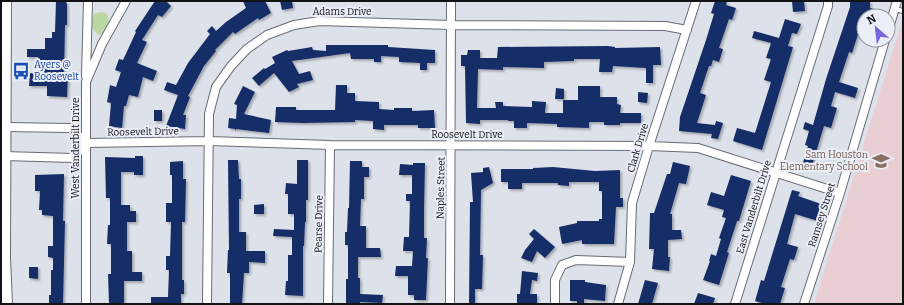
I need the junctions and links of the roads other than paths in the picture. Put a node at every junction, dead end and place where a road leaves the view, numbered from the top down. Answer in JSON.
{"nodes":[{"id":1,"x":88,"y":1,"type":"edge"},
{"id":2,"x":126,"y":1,"type":"edge"},
{"id":3,"x":451,"y":1,"type":"edge"},
{"id":4,"x":696,"y":1,"type":"edge"},
{"id":5,"x":828,"y":1,"type":"edge"},
{"id":6,"x":4,"y":5,"type":"edge"},
{"id":7,"x":896,"y":5,"type":"edge"},
{"id":8,"x":903,"y":11,"type":"edge"},
{"id":9,"x":451,"y":25,"type":"junction"},
{"id":10,"x":687,"y":30,"type":"junction"},
{"id":11,"x":883,"y":48,"type":"edge"},
{"id":12,"x":86,"y":82,"type":"junction"},
{"id":13,"x":5,"y":127,"type":"junction"},
{"id":14,"x":209,"y":141,"type":"junction"},
{"id":15,"x":86,"y":143,"type":"junction"},
{"id":16,"x":451,"y":144,"type":"junction"},
{"id":17,"x":330,"y":145,"type":"junction"},
{"id":18,"x":649,"y":146,"type":"junction"},
{"id":19,"x":4,"y":156,"type":"junction"},
{"id":20,"x":776,"y":172,"type":"junction"},
{"id":21,"x":3,"y":187,"type":"edge"},
{"id":22,"x":840,"y":194,"type":"junction"},
{"id":23,"x":3,"y":214,"type":"edge"},
{"id":24,"x":2,"y":258,"type":"edge"},
{"id":25,"x":630,"y":262,"type":"junction"},
{"id":26,"x":6,"y":304,"type":"edge"},
{"id":27,"x":86,"y":304,"type":"edge"},
{"id":28,"x":207,"y":304,"type":"edge"},
{"id":29,"x":328,"y":304,"type":"edge"},
{"id":30,"x":450,"y":304,"type":"edge"},
{"id":31,"x":555,"y":304,"type":"edge"},
{"id":32,"x":618,"y":304,"type":"edge"},
{"id":33,"x":735,"y":304,"type":"edge"},
{"id":34,"x":804,"y":304,"type":"edge"}],
"edges":[{"from":1,"to":12,"type":"street"},
{"from":2,"to":12,"type":"street","name":"West Vanderbilt Drive"},
{"from":3,"to":9,"type":"street","name":"Naples Street"},
{"from":4,"to":10,"type":"street","name":"Clark Drive"},
{"from":5,"to":20,"type":"street","name":"East Vanderbilt Drive"},
{"from":6,"to":13,"type":"main road"},
{"from":7,"to":8,"type":"lane"},
{"from":9,"to":10,"type":"street","name":"Adams Drive"},
{"from":9,"to":14,"type":"street","name":"Adams Drive"},
{"from":9,"to":16,"type":"street","name":"Naples Street"},
{"from":10,"to":18,"type":"street","name":"Clark Drive"},
{"from":11,"to":22,"type":"street","name":"Ramsey Street"},
{"from":12,"to":15,"type":"street","name":"West Vanderbilt Drive"},
{"from":13,"to":15,"type":"street"},
{"from":13,"to":19,"type":"main road"},
{"from":14,"to":15,"type":"street","name":"Roosevelt Drive"},
{"from":14,"to":17,"type":"street","name":"Roosevelt Drive"},
{"from":14,"to":28,"type":"street","name":"Adams Drive"},
{"from":15,"to":19,"type":"street"},
{"from":15,"to":27,"type":"street","name":"West Vanderbilt Drive"},
{"from":16,"to":17,"type":"street","name":"Roosevelt Drive"},
{"from":16,"to":18,"type":"street","name":"Roosevelt Drive"},
{"from":16,"to":30,"type":"street","name":"Naples Street"},
{"from":17,"to":29,"type":"street","name":"Pearse Drive"},
{"from":18,"to":20,"type":"street","name":"Roosevelt Drive"},
{"from":18,"to":25,"type":"street","name":"Clark Drive"},
{"from":19,"to":21,"type":"main road"},
{"from":20,"to":22,"type":"street","name":"Roosevelt Drive"},
{"from":20,"to":33,"type":"street","name":"East Vanderbilt Drive"},
{"from":21,"to":23,"type":"main road"},
{"from":22,"to":34,"type":"street","name":"Ramsey Street"},
{"from":23,"to":24,"type":"main road"},
{"from":24,"to":26,"type":"main road"},
{"from":25,"to":31,"type":"street"},
{"from":25,"to":32,"type":"street","name":"Clark Drive"}]}
